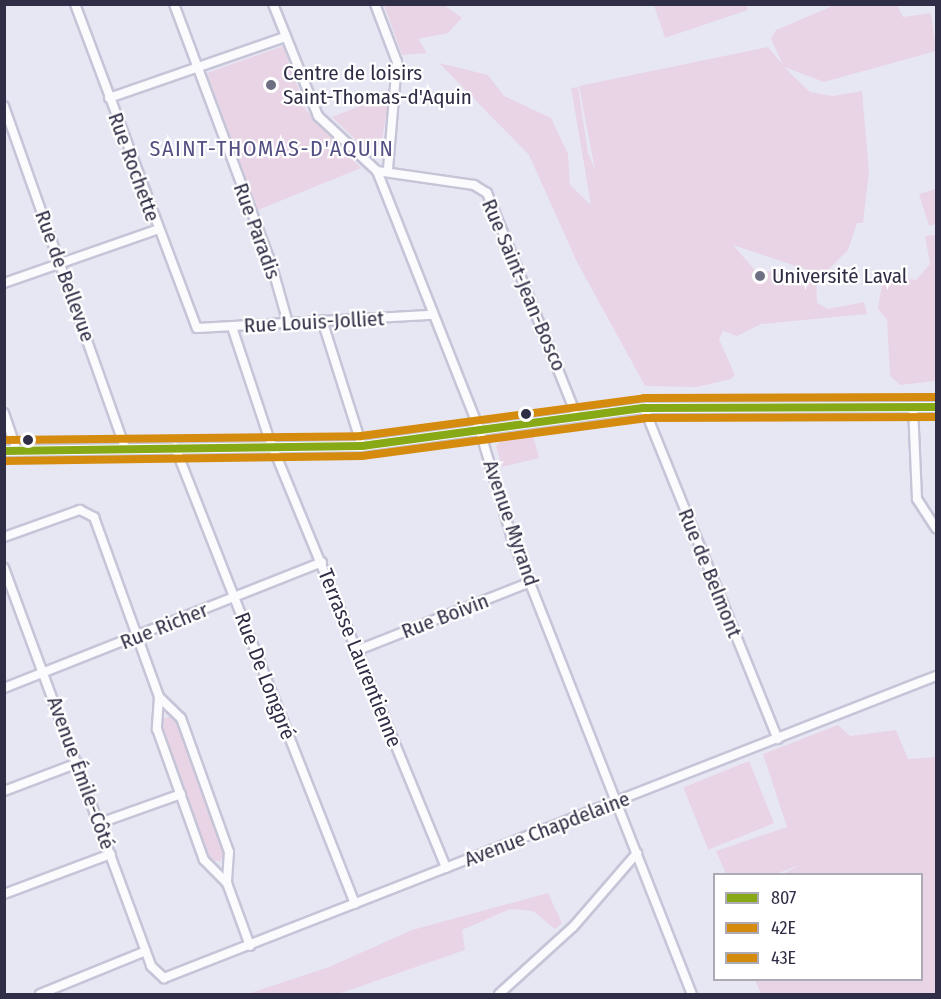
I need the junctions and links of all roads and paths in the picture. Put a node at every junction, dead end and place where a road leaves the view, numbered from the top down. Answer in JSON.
{"nodes":[{"id":1,"x":75,"y":4,"type":"edge"},
{"id":2,"x":174,"y":4,"type":"edge"},
{"id":3,"x":273,"y":4,"type":"edge"},
{"id":4,"x":375,"y":4,"type":"edge"},
{"id":5,"x":285,"y":37,"type":"junction"},
{"id":6,"x":197,"y":69,"type":"junction"},
{"id":7,"x":109,"y":98,"type":"junction"},
{"id":8,"x":4,"y":106,"type":"edge"},
{"id":9,"x":388,"y":170,"type":"junction"},
{"id":10,"x":377,"y":171,"type":"junction"},
{"id":11,"x":156,"y":230,"type":"junction"},
{"id":12,"x":59,"y":266,"type":"junction"},
{"id":13,"x":4,"y":283,"type":"edge"},
{"id":14,"x":433,"y":315,"type":"junction"},
{"id":15,"x":322,"y":320,"type":"junction"},
{"id":16,"x":288,"y":323,"type":"junction"},
{"id":17,"x":232,"y":327,"type":"junction"},
{"id":18,"x":197,"y":328,"type":"joint"},
{"id":19,"x":913,"y":407,"type":"junction"},
{"id":20,"x":936,"y":407,"type":"edge"},
{"id":21,"x":644,"y":408,"type":"junction"},
{"id":22,"x":4,"y":413,"type":"edge"},
{"id":23,"x":577,"y":417,"type":"junction"},
{"id":24,"x":480,"y":431,"type":"junction"},
{"id":25,"x":362,"y":446,"type":"junction"},
{"id":26,"x":125,"y":447,"type":"junction"},
{"id":27,"x":175,"y":447,"type":"junction"},
{"id":28,"x":274,"y":448,"type":"junction"},
{"id":29,"x":4,"y":451,"type":"edge"},
{"id":30,"x":17,"y":451,"type":"junction"},
{"id":31,"x":936,"y":528,"type":"edge"},
{"id":32,"x":4,"y":537,"type":"edge"},
{"id":33,"x":322,"y":562,"type":"junction"},
{"id":34,"x":4,"y":568,"type":"edge"},
{"id":35,"x":531,"y":582,"type":"junction"},
{"id":36,"x":234,"y":598,"type":"junction"},
{"id":37,"x":138,"y":636,"type":"junction"},
{"id":38,"x":358,"y":650,"type":"junction"},
{"id":39,"x":43,"y":673,"type":"junction"},
{"id":40,"x":936,"y":676,"type":"edge"},
{"id":41,"x":4,"y":688,"type":"edge"},
{"id":42,"x":159,"y":696,"type":"junction"},
{"id":43,"x":778,"y":739,"type":"junction"},
{"id":44,"x":78,"y":763,"type":"junction"},
{"id":45,"x":4,"y":791,"type":"edge"},
{"id":46,"x":181,"y":794,"type":"junction"},
{"id":47,"x":618,"y":802,"type":"junction"},
{"id":48,"x":100,"y":824,"type":"junction"},
{"id":49,"x":637,"y":853,"type":"junction"},
{"id":50,"x":111,"y":854,"type":"junction"},
{"id":51,"x":446,"y":868,"type":"junction"},
{"id":52,"x":227,"y":883,"type":"junction"},
{"id":53,"x":4,"y":894,"type":"edge"},
{"id":54,"x":355,"y":904,"type":"junction"},
{"id":55,"x":250,"y":946,"type":"junction"},
{"id":56,"x":146,"y":951,"type":"junction"},
{"id":57,"x":158,"y":976,"type":"joint"},
{"id":58,"x":40,"y":994,"type":"edge"},
{"id":59,"x":499,"y":994,"type":"edge"},
{"id":60,"x":692,"y":994,"type":"edge"}],
"edges":[{"from":1,"to":7,"type":"street","name":"Rue Rochette"},
{"from":2,"to":6,"type":"street","name":"Rue Paradis"},
{"from":3,"to":5,"type":"street","name":"Avenue Myrand"},
{"from":4,"to":9,"type":"street"},
{"from":5,"to":6,"type":"street"},
{"from":5,"to":10,"type":"street","name":"Avenue Myrand"},
{"from":6,"to":7,"type":"street"},
{"from":6,"to":16,"type":"street","name":"Rue Paradis"},
{"from":7,"to":11,"type":"street","name":"Rue Rochette"},
{"from":8,"to":12,"type":"street","name":"Rue de Bellevue"},
{"from":9,"to":10,"type":"street","name":"Rue Saint-Jean-Bosco"},
{"from":9,"to":23,"type":"street","name":"Rue Saint-Jean-Bosco"},
{"from":10,"to":14,"type":"street","name":"Avenue Myrand"},
{"from":11,"to":12,"type":"street"},
{"from":11,"to":18,"type":"street","name":"Rue Rochette"},
{"from":12,"to":13,"type":"street"},
{"from":12,"to":26,"type":"street","name":"Rue de Bellevue"},
{"from":14,"to":15,"type":"street","name":"Rue Louis-Jolliet"},
{"from":14,"to":24,"type":"street","name":"Avenue Myrand"},
{"from":15,"to":16,"type":"street","name":"Rue Louis-Jolliet"},
{"from":15,"to":25,"type":"street"},
{"from":16,"to":17,"type":"street","name":"Rue Louis-Jolliet"},
{"from":17,"to":18,"type":"street","name":"Rue Louis-Jolliet"},
{"from":17,"to":28,"type":"street"},
{"from":19,"to":20,"type":"main road"},
{"from":19,"to":21,"type":"main road"},
{"from":19,"to":31,"type":"street"},
{"from":21,"to":23,"type":"main road"},
{"from":21,"to":43,"type":"street","name":"Rue de Belmont"},
{"from":22,"to":30,"type":"street"},
{"from":23,"to":24,"type":"main road"},
{"from":24,"to":25,"type":"main road"},
{"from":24,"to":35,"type":"street","name":"Avenue Myrand"},
{"from":25,"to":28,"type":"main road"},
{"from":26,"to":27,"type":"main road"},
{"from":26,"to":30,"type":"main road"},
{"from":27,"to":28,"type":"main road"},
{"from":27,"to":36,"type":"street","name":"Rue De Longpré"},
{"from":28,"to":33,"type":"street","name":"Terrasse Laurentienne"},
{"from":29,"to":30,"type":"main road"},
{"from":32,"to":37,"type":"street"},
{"from":33,"to":36,"type":"street","name":"Rue Richer"},
{"from":33,"to":38,"type":"street","name":"Terrasse Laurentienne"},
{"from":34,"to":39,"type":"street","name":"Avenue Émile-Côté"},
{"from":35,"to":38,"type":"street","name":"Rue Boivin"},
{"from":35,"to":47,"type":"street","name":"Avenue Myrand"},
{"from":36,"to":37,"type":"street","name":"Rue Richer"},
{"from":36,"to":54,"type":"street","name":"Rue De Longpré"},
{"from":37,"to":39,"type":"street","name":"Rue Richer"},
{"from":37,"to":42,"type":"street"},
{"from":38,"to":51,"type":"street","name":"Terrasse Laurentienne"},
{"from":39,"to":41,"type":"street","name":"Rue Richer"},
{"from":39,"to":44,"type":"street","name":"Avenue Émile-Côté"},
{"from":40,"to":43,"type":"street","name":"Avenue Chapdelaine"},
{"from":42,"to":46,"type":"street"},
{"from":42,"to":52,"type":"street"},
{"from":43,"to":47,"type":"street","name":"Avenue Chapdelaine"},
{"from":44,"to":45,"type":"street"},
{"from":44,"to":48,"type":"street","name":"Avenue Émile-Côté"},
{"from":46,"to":48,"type":"street"},
{"from":46,"to":52,"type":"street"},
{"from":47,"to":49,"type":"street","name":"Avenue Myrand"},
{"from":47,"to":51,"type":"street","name":"Avenue Chapdelaine"},
{"from":48,"to":50,"type":"street","name":"Avenue Émile-Côté"},
{"from":49,"to":59,"type":"street"},
{"from":49,"to":60,"type":"street","name":"Avenue Myrand"},
{"from":50,"to":53,"type":"street"},
{"from":50,"to":56,"type":"street","name":"Avenue Émile-Côté"},
{"from":51,"to":54,"type":"street","name":"Avenue Chapdelaine"},
{"from":52,"to":55,"type":"street"},
{"from":54,"to":55,"type":"street","name":"Avenue Chapdelaine"},
{"from":55,"to":57,"type":"street","name":"Avenue Chapdelaine"},
{"from":56,"to":57,"type":"street","name":"Avenue Émile-Côté"},
{"from":56,"to":58,"type":"street"}]}
